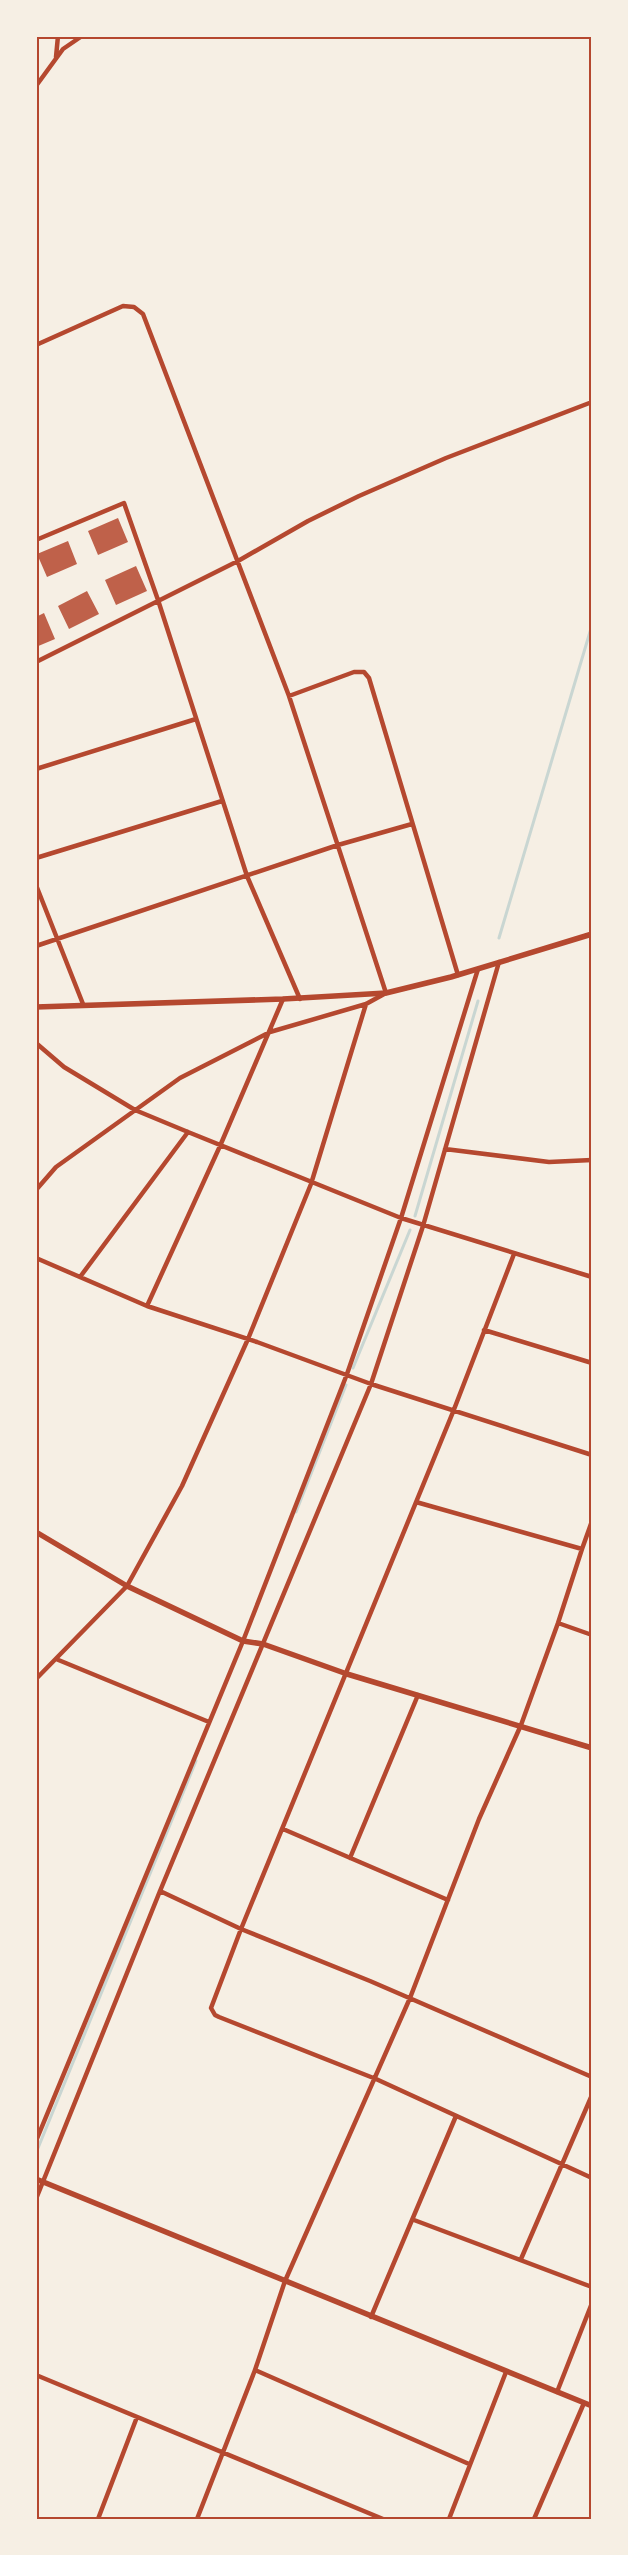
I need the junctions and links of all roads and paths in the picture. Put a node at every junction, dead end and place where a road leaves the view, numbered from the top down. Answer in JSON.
{"nodes":[{"id":1,"x":58,"y":36,"type":"edge"},
{"id":2,"x":82,"y":36,"type":"edge"},
{"id":3,"x":56,"y":58,"type":"junction"},
{"id":4,"x":36,"y":86,"type":"edge"},
{"id":5,"x":36,"y":345,"type":"edge"},
{"id":6,"x":592,"y":402,"type":"edge"},
{"id":7,"x":36,"y":540,"type":"edge"},
{"id":8,"x":238,"y":561,"type":"junction"},
{"id":9,"x":158,"y":600,"type":"junction"},
{"id":10,"x":36,"y":662,"type":"edge"},
{"id":11,"x":290,"y":696,"type":"junction"},
{"id":12,"x":196,"y":719,"type":"junction"},
{"id":13,"x":36,"y":769,"type":"edge"},
{"id":14,"x":222,"y":801,"type":"junction"},
{"id":15,"x":412,"y":824,"type":"junction"},
{"id":16,"x":338,"y":845,"type":"junction"},
{"id":17,"x":36,"y":858,"type":"edge"},
{"id":18,"x":247,"y":876,"type":"junction"},
{"id":19,"x":36,"y":885,"type":"edge"},
{"id":20,"x":592,"y":934,"type":"edge"},
{"id":21,"x":56,"y":939,"type":"junction"},
{"id":22,"x":36,"y":946,"type":"edge"},
{"id":23,"x":499,"y":962,"type":"junction"},
{"id":24,"x":478,"y":969,"type":"junction"},
{"id":25,"x":458,"y":975,"type":"junction"},
{"id":26,"x":386,"y":993,"type":"junction"},
{"id":27,"x":300,"y":999,"type":"junction"},
{"id":28,"x":283,"y":1000,"type":"junction"},
{"id":29,"x":83,"y":1004,"type":"junction"},
{"id":30,"x":366,"y":1004,"type":"junction"},
{"id":31,"x":36,"y":1007,"type":"edge"},
{"id":32,"x":270,"y":1032,"type":"junction"},
{"id":33,"x":36,"y":1043,"type":"edge"},
{"id":34,"x":135,"y":1110,"type":"junction"},
{"id":35,"x":188,"y":1132,"type":"junction"},
{"id":36,"x":220,"y":1146,"type":"junction"},
{"id":37,"x":445,"y":1149,"type":"junction"},
{"id":38,"x":592,"y":1160,"type":"edge"},
{"id":39,"x":311,"y":1184,"type":"junction"},
{"id":40,"x":36,"y":1190,"type":"edge"},
{"id":41,"x":402,"y":1218,"type":"junction"},
{"id":42,"x":423,"y":1226,"type":"junction"},
{"id":43,"x":514,"y":1254,"type":"junction"},
{"id":44,"x":36,"y":1258,"type":"edge"},
{"id":45,"x":80,"y":1277,"type":"junction"},
{"id":46,"x":592,"y":1277,"type":"edge"},
{"id":47,"x":147,"y":1306,"type":"junction"},
{"id":48,"x":484,"y":1330,"type":"junction"},
{"id":49,"x":248,"y":1339,"type":"junction"},
{"id":50,"x":592,"y":1363,"type":"edge"},
{"id":51,"x":347,"y":1374,"type":"junction"},
{"id":52,"x":371,"y":1384,"type":"junction"},
{"id":53,"x":453,"y":1412,"type":"junction"},
{"id":54,"x":592,"y":1456,"type":"edge"},
{"id":55,"x":416,"y":1502,"type":"junction"},
{"id":56,"x":592,"y":1521,"type":"edge"},
{"id":57,"x":36,"y":1532,"type":"edge"},
{"id":58,"x":582,"y":1549,"type":"junction"},
{"id":59,"x":127,"y":1586,"type":"junction"},
{"id":60,"x":558,"y":1623,"type":"junction"},
{"id":61,"x":592,"y":1634,"type":"edge"},
{"id":62,"x":243,"y":1641,"type":"junction"},
{"id":63,"x":263,"y":1644,"type":"junction"},
{"id":64,"x":56,"y":1659,"type":"junction"},
{"id":65,"x":347,"y":1674,"type":"junction"},
{"id":66,"x":36,"y":1679,"type":"edge"},
{"id":67,"x":418,"y":1695,"type":"junction"},
{"id":68,"x":209,"y":1722,"type":"junction"},
{"id":69,"x":521,"y":1725,"type":"junction"},
{"id":70,"x":592,"y":1748,"type":"edge"},
{"id":71,"x":282,"y":1829,"type":"junction"},
{"id":72,"x":350,"y":1858,"type":"junction"},
{"id":73,"x":160,"y":1891,"type":"junction"},
{"id":74,"x":448,"y":1900,"type":"junction"},
{"id":75,"x":241,"y":1929,"type":"junction"},
{"id":76,"x":410,"y":1998,"type":"junction"},
{"id":77,"x":592,"y":2077,"type":"edge"},
{"id":78,"x":376,"y":2079,"type":"junction"},
{"id":79,"x":592,"y":2094,"type":"edge"},
{"id":80,"x":456,"y":2116,"type":"junction"},
{"id":81,"x":36,"y":2141,"type":"edge"},
{"id":82,"x":561,"y":2164,"type":"junction"},
{"id":83,"x":592,"y":2178,"type":"edge"},
{"id":84,"x":36,"y":2179,"type":"edge"},
{"id":85,"x":44,"y":2182,"type":"junction"},
{"id":86,"x":36,"y":2199,"type":"edge"},
{"id":87,"x":414,"y":2220,"type":"junction"},
{"id":88,"x":520,"y":2259,"type":"junction"},
{"id":89,"x":285,"y":2281,"type":"junction"},
{"id":90,"x":592,"y":2287,"type":"edge"},
{"id":91,"x":592,"y":2303,"type":"edge"},
{"id":92,"x":371,"y":2317,"type":"junction"},
{"id":93,"x":255,"y":2370,"type":"junction"},
{"id":94,"x":506,"y":2372,"type":"junction"},
{"id":95,"x":36,"y":2375,"type":"edge"},
{"id":96,"x":556,"y":2392,"type":"junction"},
{"id":97,"x":584,"y":2403,"type":"junction"},
{"id":98,"x":592,"y":2406,"type":"edge"},
{"id":99,"x":137,"y":2418,"type":"junction"},
{"id":100,"x":223,"y":2454,"type":"junction"},
{"id":101,"x":469,"y":2464,"type":"junction"},
{"id":102,"x":98,"y":2519,"type":"edge"},
{"id":103,"x":197,"y":2519,"type":"edge"},
{"id":104,"x":383,"y":2519,"type":"edge"},
{"id":105,"x":449,"y":2519,"type":"edge"},
{"id":106,"x":534,"y":2519,"type":"edge"}],
"edges":[{"from":1,"to":3,"type":"street"},
{"from":2,"to":3,"type":"street"},
{"from":3,"to":4,"type":"street"},
{"from":5,"to":8,"type":"street"},
{"from":6,"to":8,"type":"street"},
{"from":7,"to":9,"type":"street"},
{"from":8,"to":9,"type":"street"},
{"from":8,"to":11,"type":"street"},
{"from":9,"to":10,"type":"street"},
{"from":9,"to":12,"type":"street"},
{"from":11,"to":15,"type":"street"},
{"from":11,"to":16,"type":"street"},
{"from":12,"to":13,"type":"street"},
{"from":12,"to":14,"type":"street"},
{"from":14,"to":17,"type":"street"},
{"from":14,"to":18,"type":"street"},
{"from":15,"to":16,"type":"street"},
{"from":15,"to":25,"type":"street"},
{"from":16,"to":18,"type":"street"},
{"from":16,"to":26,"type":"street"},
{"from":18,"to":21,"type":"street"},
{"from":18,"to":27,"type":"street"},
{"from":19,"to":21,"type":"street"},
{"from":20,"to":23,"type":"street"},
{"from":21,"to":22,"type":"street"},
{"from":21,"to":29,"type":"street"},
{"from":23,"to":24,"type":"street"},
{"from":23,"to":37,"type":"street"},
{"from":24,"to":25,"type":"street"},
{"from":24,"to":41,"type":"street"},
{"from":25,"to":26,"type":"street"},
{"from":26,"to":27,"type":"street"},
{"from":26,"to":30,"type":"street"},
{"from":27,"to":28,"type":"street"},
{"from":28,"to":29,"type":"street"},
{"from":28,"to":32,"type":"street"},
{"from":29,"to":31,"type":"street"},
{"from":30,"to":32,"type":"street"},
{"from":30,"to":39,"type":"street"},
{"from":32,"to":34,"type":"street"},
{"from":32,"to":36,"type":"street"},
{"from":33,"to":34,"type":"street"},
{"from":34,"to":35,"type":"street"},
{"from":34,"to":40,"type":"street"},
{"from":35,"to":36,"type":"street"},
{"from":35,"to":45,"type":"street"},
{"from":36,"to":39,"type":"street"},
{"from":36,"to":47,"type":"street"},
{"from":37,"to":38,"type":"street"},
{"from":37,"to":42,"type":"street"},
{"from":39,"to":41,"type":"street"},
{"from":39,"to":49,"type":"street"},
{"from":41,"to":42,"type":"street"},
{"from":41,"to":51,"type":"street"},
{"from":42,"to":43,"type":"street"},
{"from":42,"to":52,"type":"street"},
{"from":43,"to":46,"type":"street"},
{"from":43,"to":48,"type":"street"},
{"from":44,"to":45,"type":"street"},
{"from":45,"to":47,"type":"street"},
{"from":47,"to":49,"type":"street"},
{"from":48,"to":50,"type":"street"},
{"from":48,"to":53,"type":"street"},
{"from":49,"to":51,"type":"street"},
{"from":49,"to":59,"type":"street"},
{"from":51,"to":52,"type":"street"},
{"from":51,"to":62,"type":"street"},
{"from":52,"to":53,"type":"street"},
{"from":52,"to":63,"type":"street"},
{"from":53,"to":54,"type":"street"},
{"from":53,"to":55,"type":"street"},
{"from":55,"to":58,"type":"street"},
{"from":55,"to":65,"type":"street"},
{"from":56,"to":58,"type":"street"},
{"from":57,"to":59,"type":"street"},
{"from":58,"to":60,"type":"street"},
{"from":59,"to":62,"type":"street"},
{"from":59,"to":64,"type":"street"},
{"from":60,"to":61,"type":"street"},
{"from":60,"to":69,"type":"street"},
{"from":62,"to":63,"type":"street"},
{"from":62,"to":68,"type":"street"},
{"from":63,"to":65,"type":"street"},
{"from":63,"to":73,"type":"street"},
{"from":64,"to":66,"type":"street"},
{"from":64,"to":68,"type":"street"},
{"from":65,"to":67,"type":"street"},
{"from":65,"to":71,"type":"street"},
{"from":67,"to":69,"type":"street"},
{"from":67,"to":72,"type":"street"},
{"from":68,"to":81,"type":"street"},
{"from":69,"to":70,"type":"street"},
{"from":69,"to":74,"type":"street"},
{"from":71,"to":72,"type":"street"},
{"from":71,"to":75,"type":"street"},
{"from":72,"to":74,"type":"street"},
{"from":73,"to":75,"type":"street"},
{"from":73,"to":85,"type":"street"},
{"from":74,"to":76,"type":"street"},
{"from":75,"to":76,"type":"street"},
{"from":75,"to":78,"type":"street"},
{"from":76,"to":77,"type":"street"},
{"from":76,"to":78,"type":"street"},
{"from":78,"to":80,"type":"street"},
{"from":78,"to":89,"type":"street"},
{"from":79,"to":82,"type":"street"},
{"from":80,"to":82,"type":"street"},
{"from":80,"to":87,"type":"street"},
{"from":82,"to":83,"type":"street"},
{"from":82,"to":88,"type":"street"},
{"from":84,"to":85,"type":"street"},
{"from":85,"to":86,"type":"street"},
{"from":85,"to":89,"type":"street"},
{"from":87,"to":88,"type":"street"},
{"from":87,"to":92,"type":"street"},
{"from":88,"to":90,"type":"street"},
{"from":89,"to":92,"type":"street"},
{"from":89,"to":93,"type":"street"},
{"from":91,"to":96,"type":"street"},
{"from":92,"to":94,"type":"street"},
{"from":93,"to":100,"type":"street"},
{"from":93,"to":101,"type":"street"},
{"from":94,"to":96,"type":"street"},
{"from":94,"to":101,"type":"street"},
{"from":95,"to":99,"type":"street"},
{"from":96,"to":97,"type":"street"},
{"from":97,"to":98,"type":"street"},
{"from":97,"to":106,"type":"street"},
{"from":99,"to":100,"type":"street"},
{"from":99,"to":102,"type":"street"},
{"from":100,"to":103,"type":"street"},
{"from":100,"to":104,"type":"street"},
{"from":101,"to":105,"type":"street"}]}
